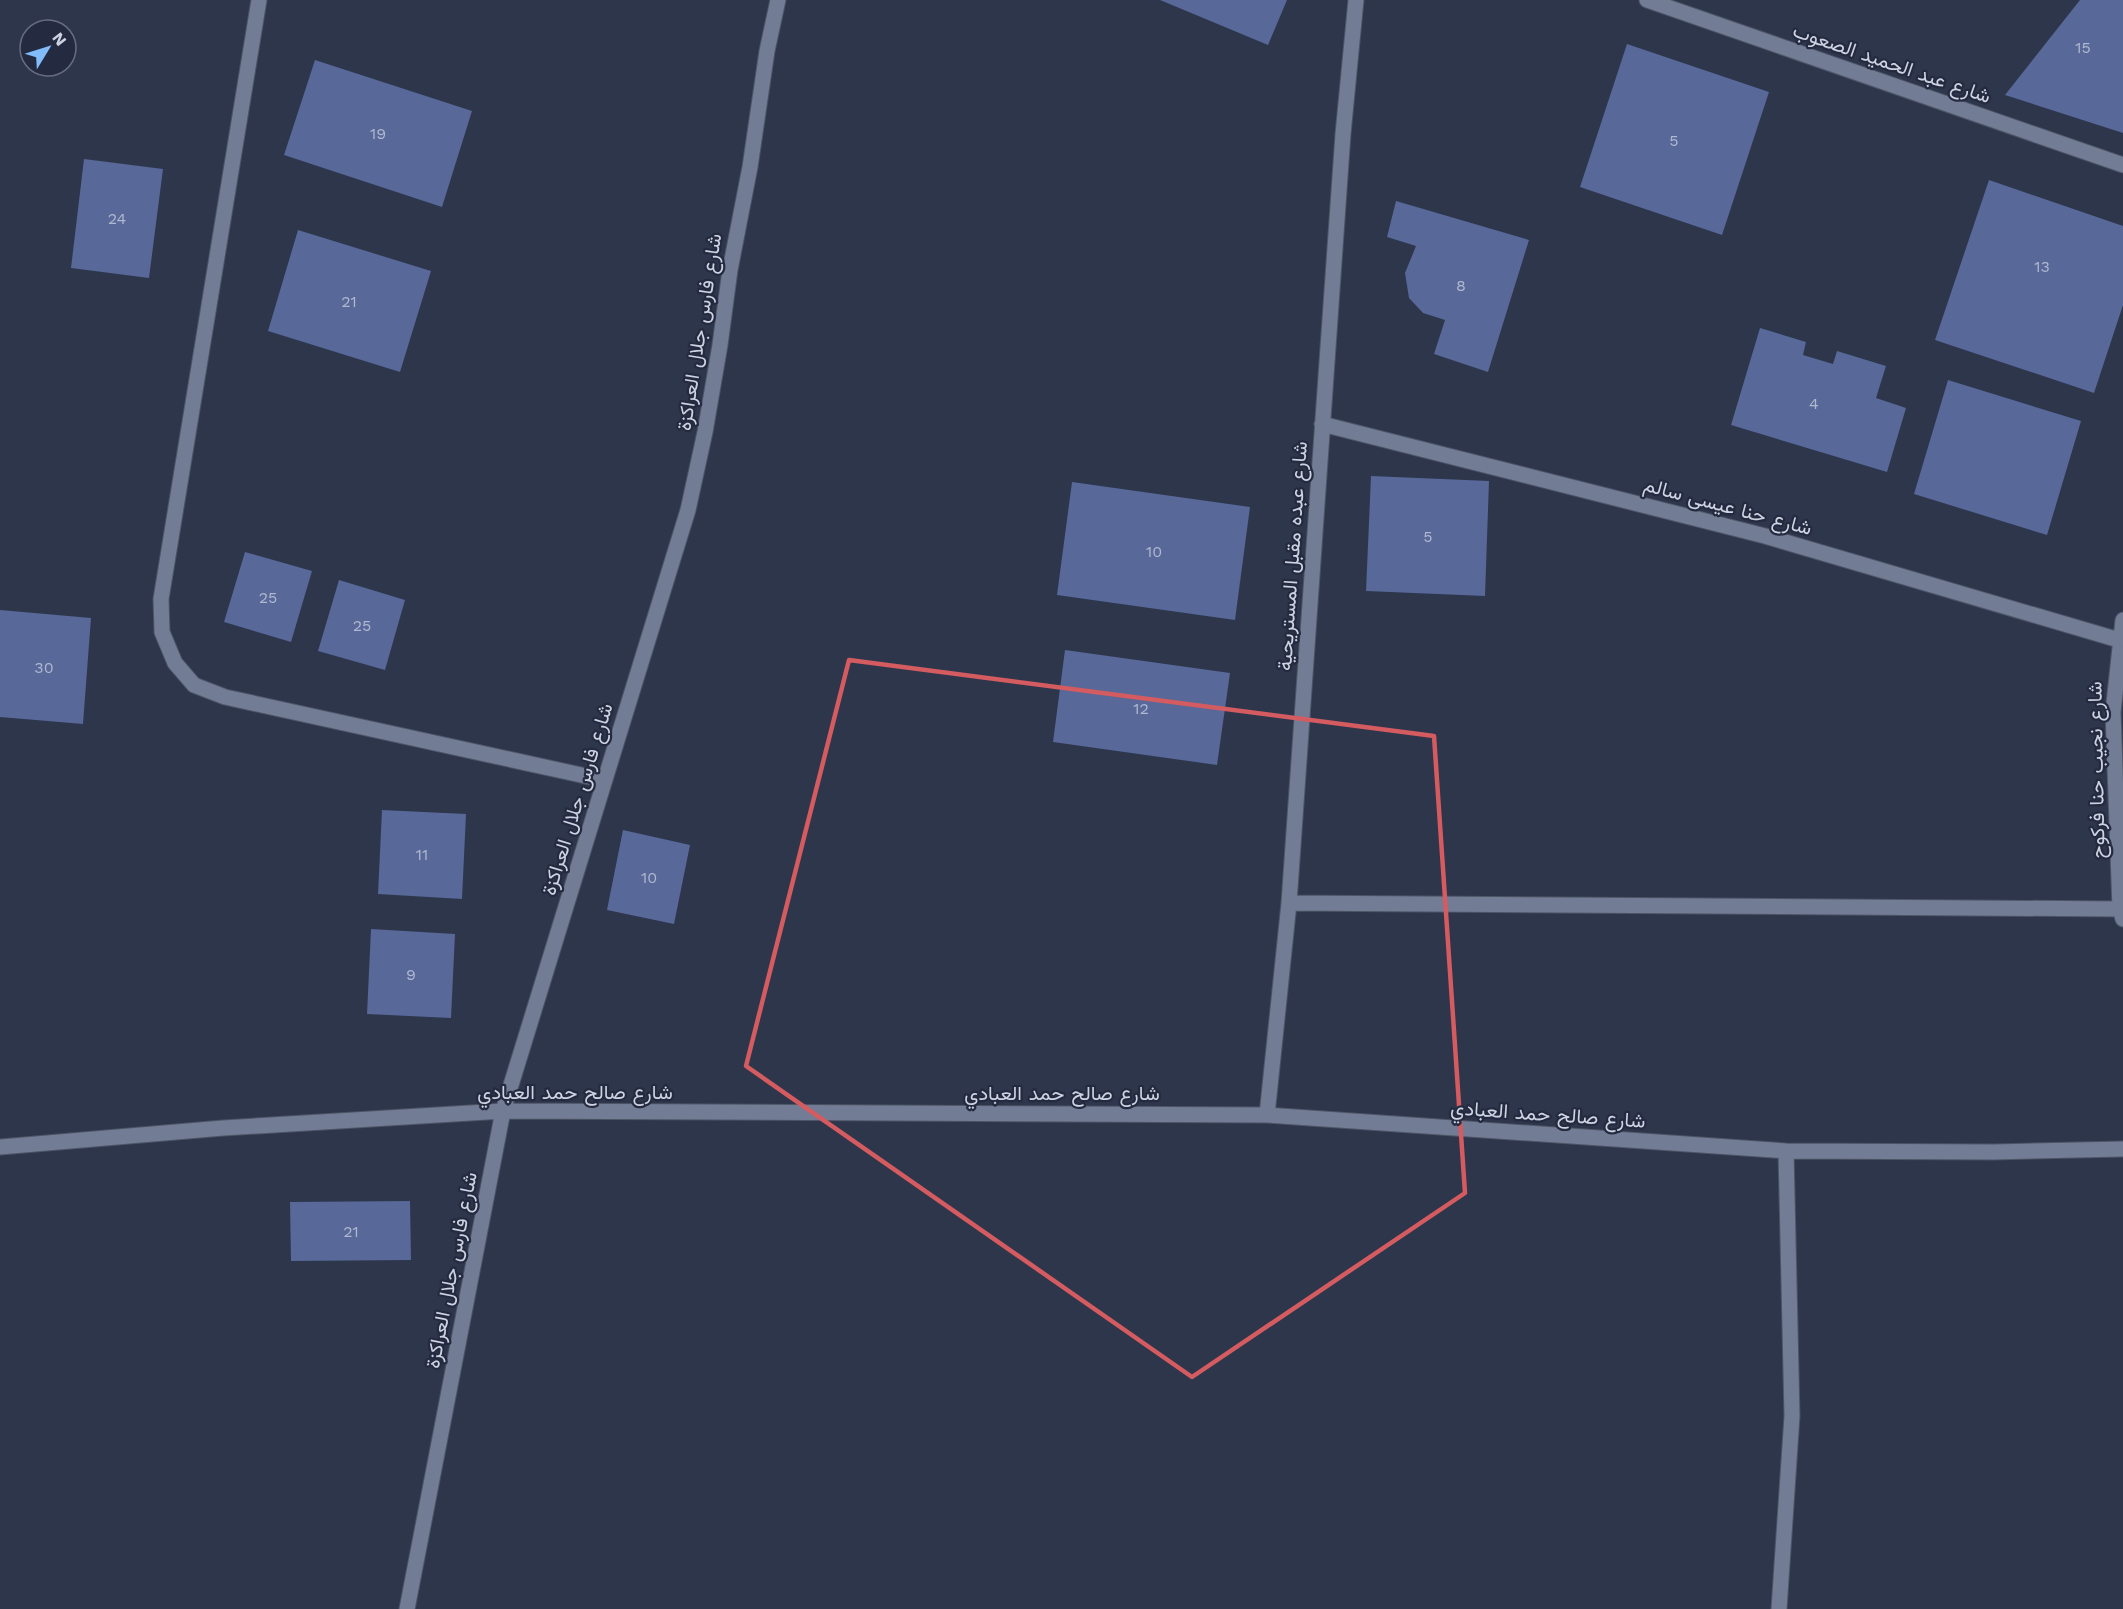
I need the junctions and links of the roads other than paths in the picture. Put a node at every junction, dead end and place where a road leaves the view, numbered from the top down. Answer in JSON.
{"nodes":[{"id":1,"x":259,"y":0,"type":"edge"},
{"id":2,"x":778,"y":0,"type":"edge"},
{"id":3,"x":1356,"y":0,"type":"edge"},
{"id":4,"x":1647,"y":0,"type":"edge"},
{"id":5,"x":2123,"y":165,"type":"edge"},
{"id":6,"x":1322,"y":424,"type":"junction"},
{"id":7,"x":2123,"y":620,"type":"edge"},
{"id":8,"x":2119,"y":640,"type":"junction"},
{"id":9,"x":604,"y":780,"type":"junction"},
{"id":10,"x":1289,"y":903,"type":"junction"},
{"id":11,"x":2121,"y":914,"type":"edge"},
{"id":12,"x":503,"y":1112,"type":"junction"},
{"id":13,"x":1267,"y":1115,"type":"junction"},
{"id":14,"x":0,"y":1147,"type":"edge"},
{"id":15,"x":2123,"y":1149,"type":"edge"},
{"id":16,"x":1786,"y":1151,"type":"junction"},
{"id":17,"x":407,"y":1609,"type":"edge"},
{"id":18,"x":1779,"y":1609,"type":"edge"}],
"edges":[{"from":1,"to":9,"type":"street"},
{"from":2,"to":9,"type":"street","name":"شارع فارس جلال العراكزة"},
{"from":3,"to":6,"type":"street","name":"شارع عبده مقبل المستريحية"},
{"from":4,"to":5,"type":"street","name":"شارع عبد الحميد الصعوب"},
{"from":6,"to":8,"type":"street","name":"شارع حنا عيسى سالم"},
{"from":6,"to":10,"type":"street","name":"شارع عبده مقبل المستريحية"},
{"from":7,"to":8,"type":"street","name":"شارع نجيب حنا فركوح"},
{"from":8,"to":11,"type":"street","name":"شارع نجيب حنا فركوح"},
{"from":9,"to":12,"type":"street","name":"شارع فارس جلال العراكزة"},
{"from":10,"to":11,"type":"street"},
{"from":10,"to":13,"type":"street","name":"شارع عبده مقبل المستريحية"},
{"from":12,"to":13,"type":"street","name":"شارع صالح حمد العبادي"},
{"from":12,"to":14,"type":"street","name":"شارع صالح حمد العبادي"},
{"from":12,"to":17,"type":"street","name":"شارع فارس جلال العراكزة"},
{"from":13,"to":16,"type":"street","name":"شارع صالح حمد العبادي"},
{"from":15,"to":16,"type":"street","name":"شارع صالح حمد العبادي"},
{"from":16,"to":18,"type":"street"}]}
